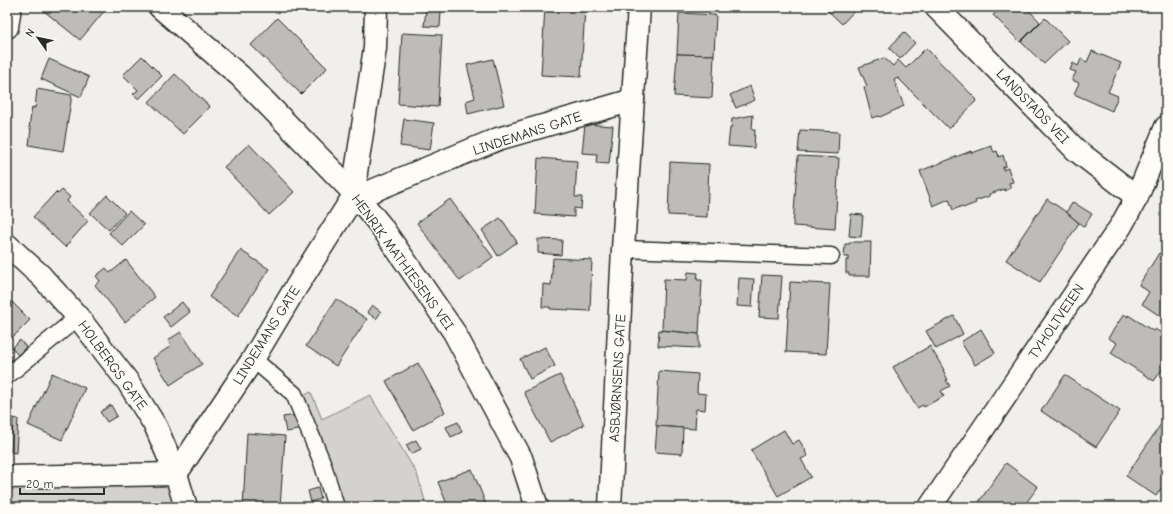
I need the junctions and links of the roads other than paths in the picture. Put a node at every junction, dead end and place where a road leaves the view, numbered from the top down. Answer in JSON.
{"nodes":[{"id":1,"x":10,"y":7,"type":"edge"},
{"id":2,"x":160,"y":7,"type":"edge"},
{"id":3,"x":376,"y":7,"type":"edge"},
{"id":4,"x":638,"y":7,"type":"edge"},
{"id":5,"x":936,"y":7,"type":"edge"},
{"id":6,"x":7,"y":27,"type":"edge"},
{"id":7,"x":633,"y":100,"type":"junction"},
{"id":8,"x":1166,"y":128,"type":"edge"},
{"id":9,"x":355,"y":194,"type":"junction"},
{"id":10,"x":1137,"y":197,"type":"junction"},
{"id":11,"x":7,"y":245,"type":"edge"},
{"id":12,"x":623,"y":248,"type":"junction"},
{"id":13,"x":831,"y":256,"type":"dead end"},
{"id":14,"x":78,"y":317,"type":"junction"},
{"id":15,"x":253,"y":359,"type":"junction"},
{"id":16,"x":7,"y":378,"type":"edge"},
{"id":17,"x":176,"y":474,"type":"junction"},
{"id":18,"x":7,"y":477,"type":"edge"},
{"id":19,"x":186,"y":507,"type":"edge"},
{"id":20,"x":336,"y":507,"type":"edge"},
{"id":21,"x":537,"y":507,"type":"edge"},
{"id":22,"x":610,"y":507,"type":"edge"},
{"id":23,"x":930,"y":507,"type":"edge"}],
"edges":[{"from":1,"to":6,"type":"street"},
{"from":2,"to":9,"type":"street","name":"HENRIK MATHIESENS VEI"},
{"from":3,"to":9,"type":"street","name":"LINDEMANS GATE"},
{"from":4,"to":7,"type":"street","name":"ASBJØRNSENS GATE"},
{"from":5,"to":10,"type":"street","name":"LANDSTADS VEI"},
{"from":7,"to":9,"type":"street","name":"LINDEMANS GATE"},
{"from":7,"to":12,"type":"street","name":"ASBJØRNSENS GATE"},
{"from":8,"to":10,"type":"street","name":"TYHOLTVEIEN"},
{"from":9,"to":15,"type":"street","name":"LINDEMANS GATE"},
{"from":9,"to":21,"type":"street","name":"HENRIK MATHIESENS VEI"},
{"from":10,"to":23,"type":"street","name":"TYHOLTVEIEN"},
{"from":11,"to":14,"type":"street","name":"HOLBERGS GATE"},
{"from":12,"to":13,"type":"lane"},
{"from":12,"to":22,"type":"street","name":"ASBJØRNSENS GATE"},
{"from":14,"to":16,"type":"lane"},
{"from":14,"to":17,"type":"street","name":"HOLBERGS GATE"},
{"from":15,"to":17,"type":"street","name":"LINDEMANS GATE"},
{"from":15,"to":20,"type":"lane"},
{"from":17,"to":18,"type":"street"},
{"from":17,"to":19,"type":"street","name":"HOLBERGS GATE"}]}
